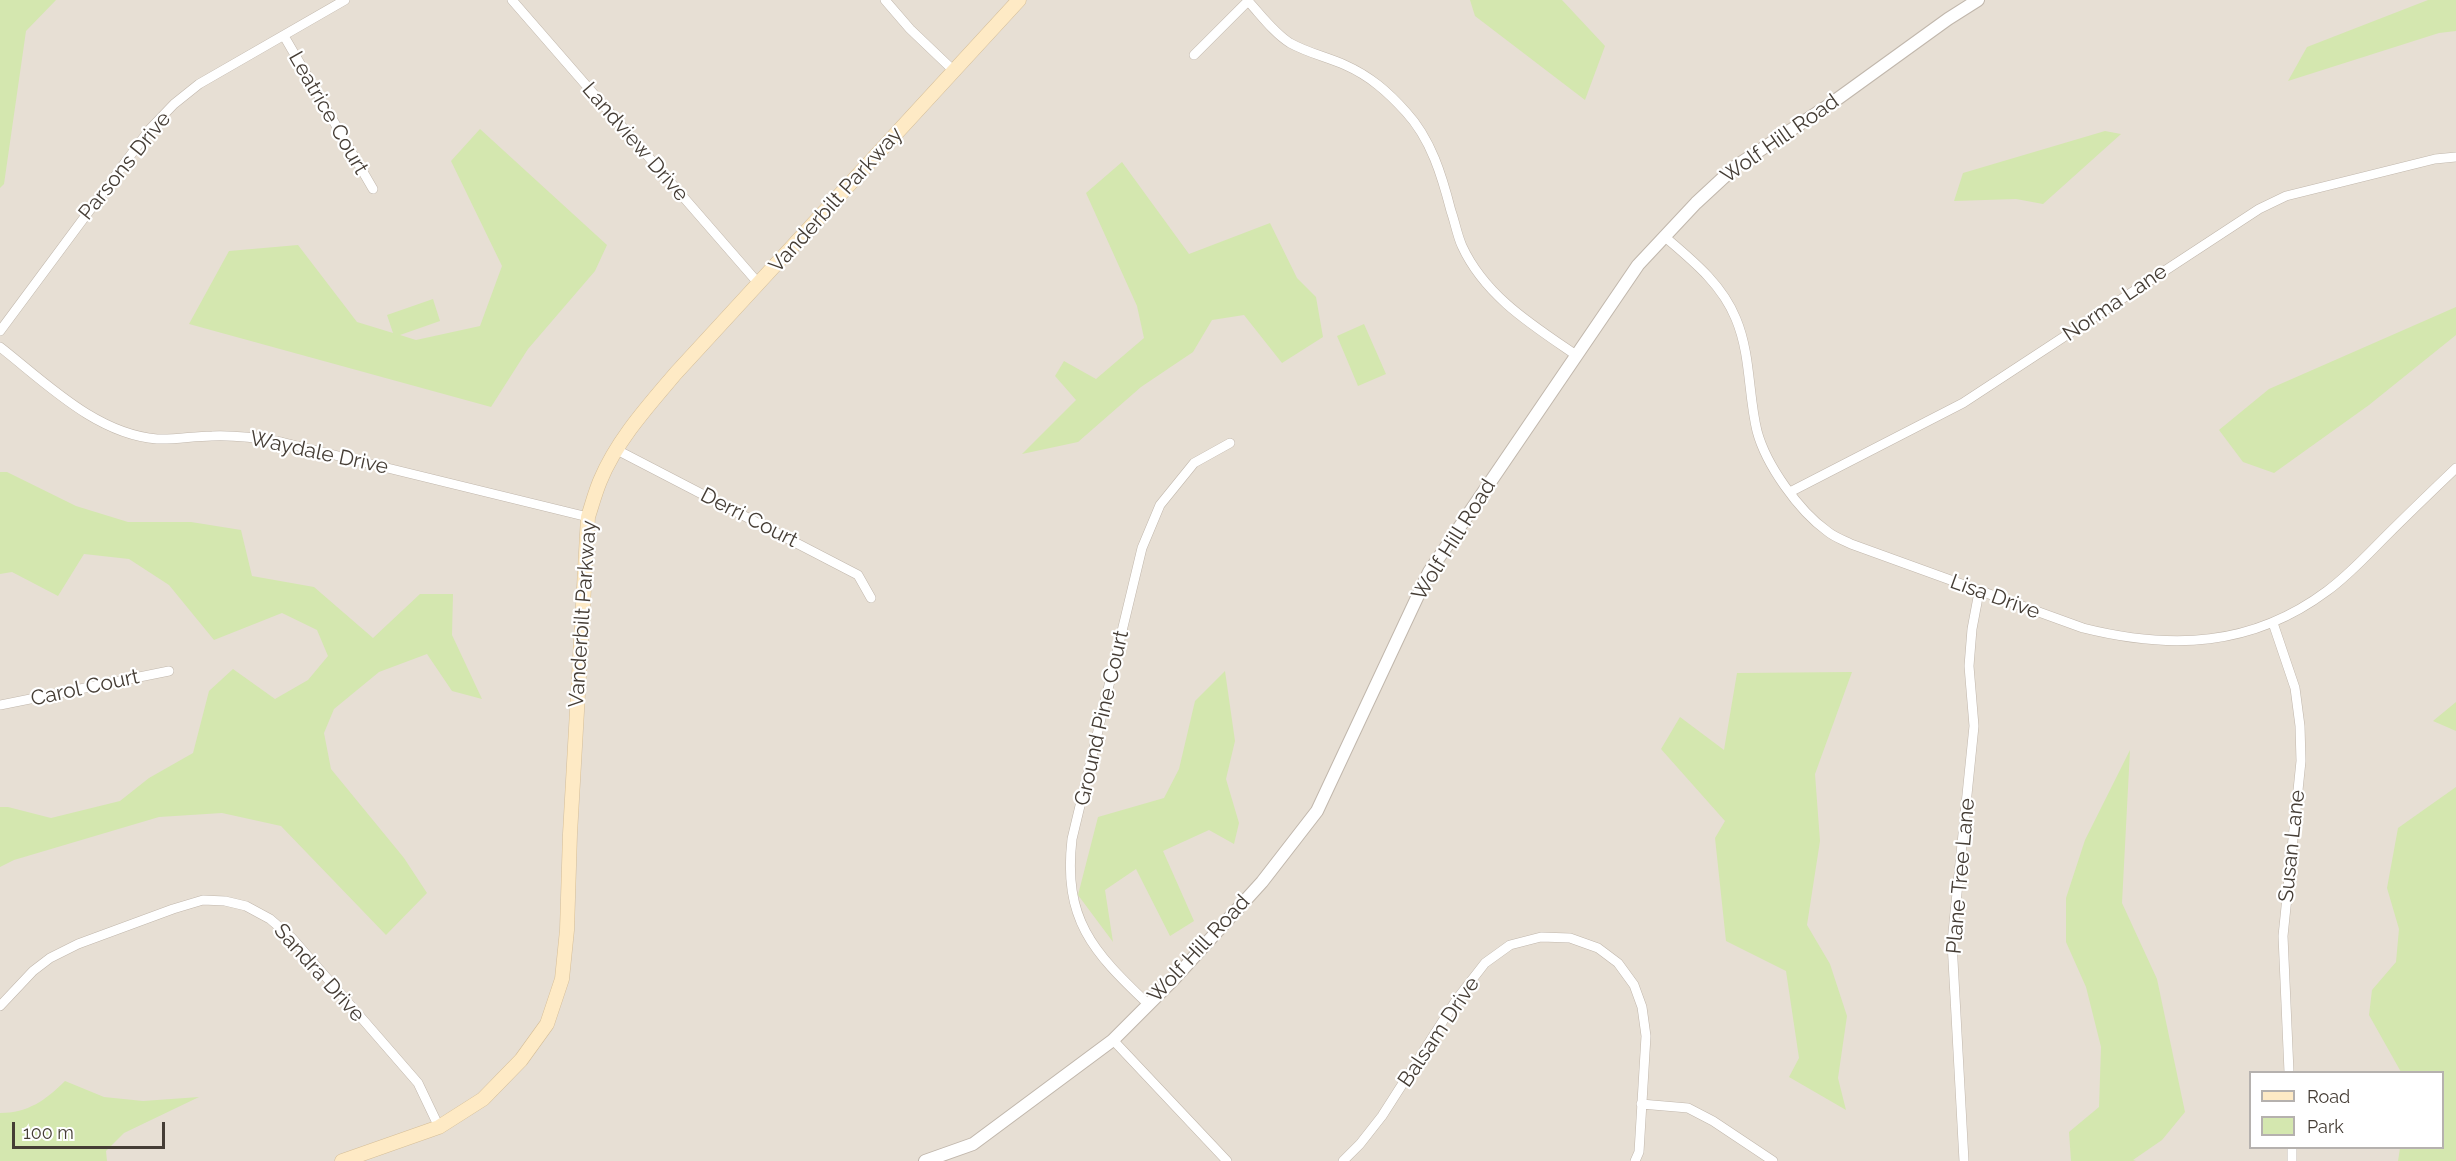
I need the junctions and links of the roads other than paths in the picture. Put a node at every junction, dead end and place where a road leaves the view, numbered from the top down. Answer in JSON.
{"nodes":[{"id":1,"x":345,"y":0,"type":"edge"},
{"id":2,"x":512,"y":0,"type":"edge"},
{"id":3,"x":885,"y":0,"type":"edge"},
{"id":4,"x":1019,"y":0,"type":"edge"},
{"id":5,"x":1249,"y":0,"type":"edge"},
{"id":6,"x":1978,"y":0,"type":"edge"},
{"id":7,"x":284,"y":36,"type":"junction"},
{"id":8,"x":1194,"y":55,"type":"dead end"},
{"id":9,"x":954,"y":70,"type":"junction"},
{"id":10,"x":2456,"y":157,"type":"edge"},
{"id":11,"x":373,"y":189,"type":"dead end"},
{"id":12,"x":1665,"y":237,"type":"junction"},
{"id":13,"x":759,"y":284,"type":"junction"},
{"id":14,"x":0,"y":331,"type":"edge"},
{"id":15,"x":0,"y":347,"type":"edge"},
{"id":16,"x":1576,"y":355,"type":"junction"},
{"id":17,"x":1230,"y":443,"type":"dead end"},
{"id":18,"x":617,"y":450,"type":"junction"},
{"id":19,"x":2456,"y":468,"type":"edge"},
{"id":20,"x":1790,"y":492,"type":"junction"},
{"id":21,"x":588,"y":517,"type":"junction"},
{"id":22,"x":1979,"y":592,"type":"junction"},
{"id":23,"x":871,"y":598,"type":"dead end"},
{"id":24,"x":2273,"y":623,"type":"junction"},
{"id":25,"x":169,"y":670,"type":"dead end"},
{"id":26,"x":0,"y":705,"type":"edge"},
{"id":27,"x":1148,"y":1004,"type":"junction"},
{"id":28,"x":0,"y":1006,"type":"edge"},
{"id":29,"x":1113,"y":1040,"type":"junction"},
{"id":30,"x":2289,"y":1071,"type":"edge"},
{"id":31,"x":1641,"y":1104,"type":"junction"},
{"id":32,"x":439,"y":1127,"type":"junction"},
{"id":33,"x":342,"y":1161,"type":"edge"},
{"id":34,"x":925,"y":1161,"type":"edge"},
{"id":35,"x":1227,"y":1161,"type":"edge"},
{"id":36,"x":1342,"y":1161,"type":"edge"},
{"id":37,"x":1635,"y":1161,"type":"edge"},
{"id":38,"x":1773,"y":1161,"type":"edge"},
{"id":39,"x":1964,"y":1161,"type":"edge"}],
"edges":[{"from":1,"to":7,"type":"street","name":"Parsons Drive"},
{"from":2,"to":13,"type":"street","name":"Landview Drive"},
{"from":3,"to":9,"type":"street"},
{"from":4,"to":9,"type":"main road","name":"Vanderbilt Parkway"},
{"from":5,"to":8,"type":"street"},
{"from":5,"to":16,"type":"street"},
{"from":6,"to":12,"type":"street","name":"Wolf Hill Road"},
{"from":7,"to":11,"type":"street","name":"Leatrice Court"},
{"from":7,"to":14,"type":"street","name":"Parsons Drive"},
{"from":9,"to":13,"type":"main road","name":"Vanderbilt Parkway"},
{"from":10,"to":20,"type":"street","name":"Norma Lane"},
{"from":12,"to":16,"type":"street","name":"Wolf Hill Road"},
{"from":12,"to":20,"type":"street","name":"Lisa Drive"},
{"from":13,"to":18,"type":"main road","name":"Vanderbilt Parkway"},
{"from":15,"to":21,"type":"street","name":"Waydale Drive"},
{"from":16,"to":27,"type":"street","name":"Wolf Hill Road"},
{"from":17,"to":27,"type":"street","name":"Ground Pine Court"},
{"from":18,"to":21,"type":"main road","name":"Vanderbilt Parkway"},
{"from":18,"to":23,"type":"street","name":"Derri Court"},
{"from":19,"to":24,"type":"street","name":"Lisa Drive"},
{"from":20,"to":22,"type":"street","name":"Lisa Drive"},
{"from":21,"to":32,"type":"main road","name":"Vanderbilt Parkway"},
{"from":22,"to":24,"type":"street","name":"Lisa Drive"},
{"from":22,"to":39,"type":"street","name":"Plane Tree Lane"},
{"from":24,"to":30,"type":"street","name":"Susan Lane"},
{"from":25,"to":26,"type":"street","name":"Carol Court"},
{"from":27,"to":29,"type":"street","name":"Wolf Hill Road"},
{"from":28,"to":32,"type":"street","name":"Sandra Drive"},
{"from":29,"to":34,"type":"street","name":"Wolf Hill Road"},
{"from":29,"to":35,"type":"street"},
{"from":31,"to":36,"type":"street","name":"Balsam Drive"},
{"from":31,"to":37,"type":"street","name":"Balsam Drive"},
{"from":31,"to":38,"type":"street"},
{"from":32,"to":33,"type":"main road","name":"Vanderbilt Parkway"}]}
